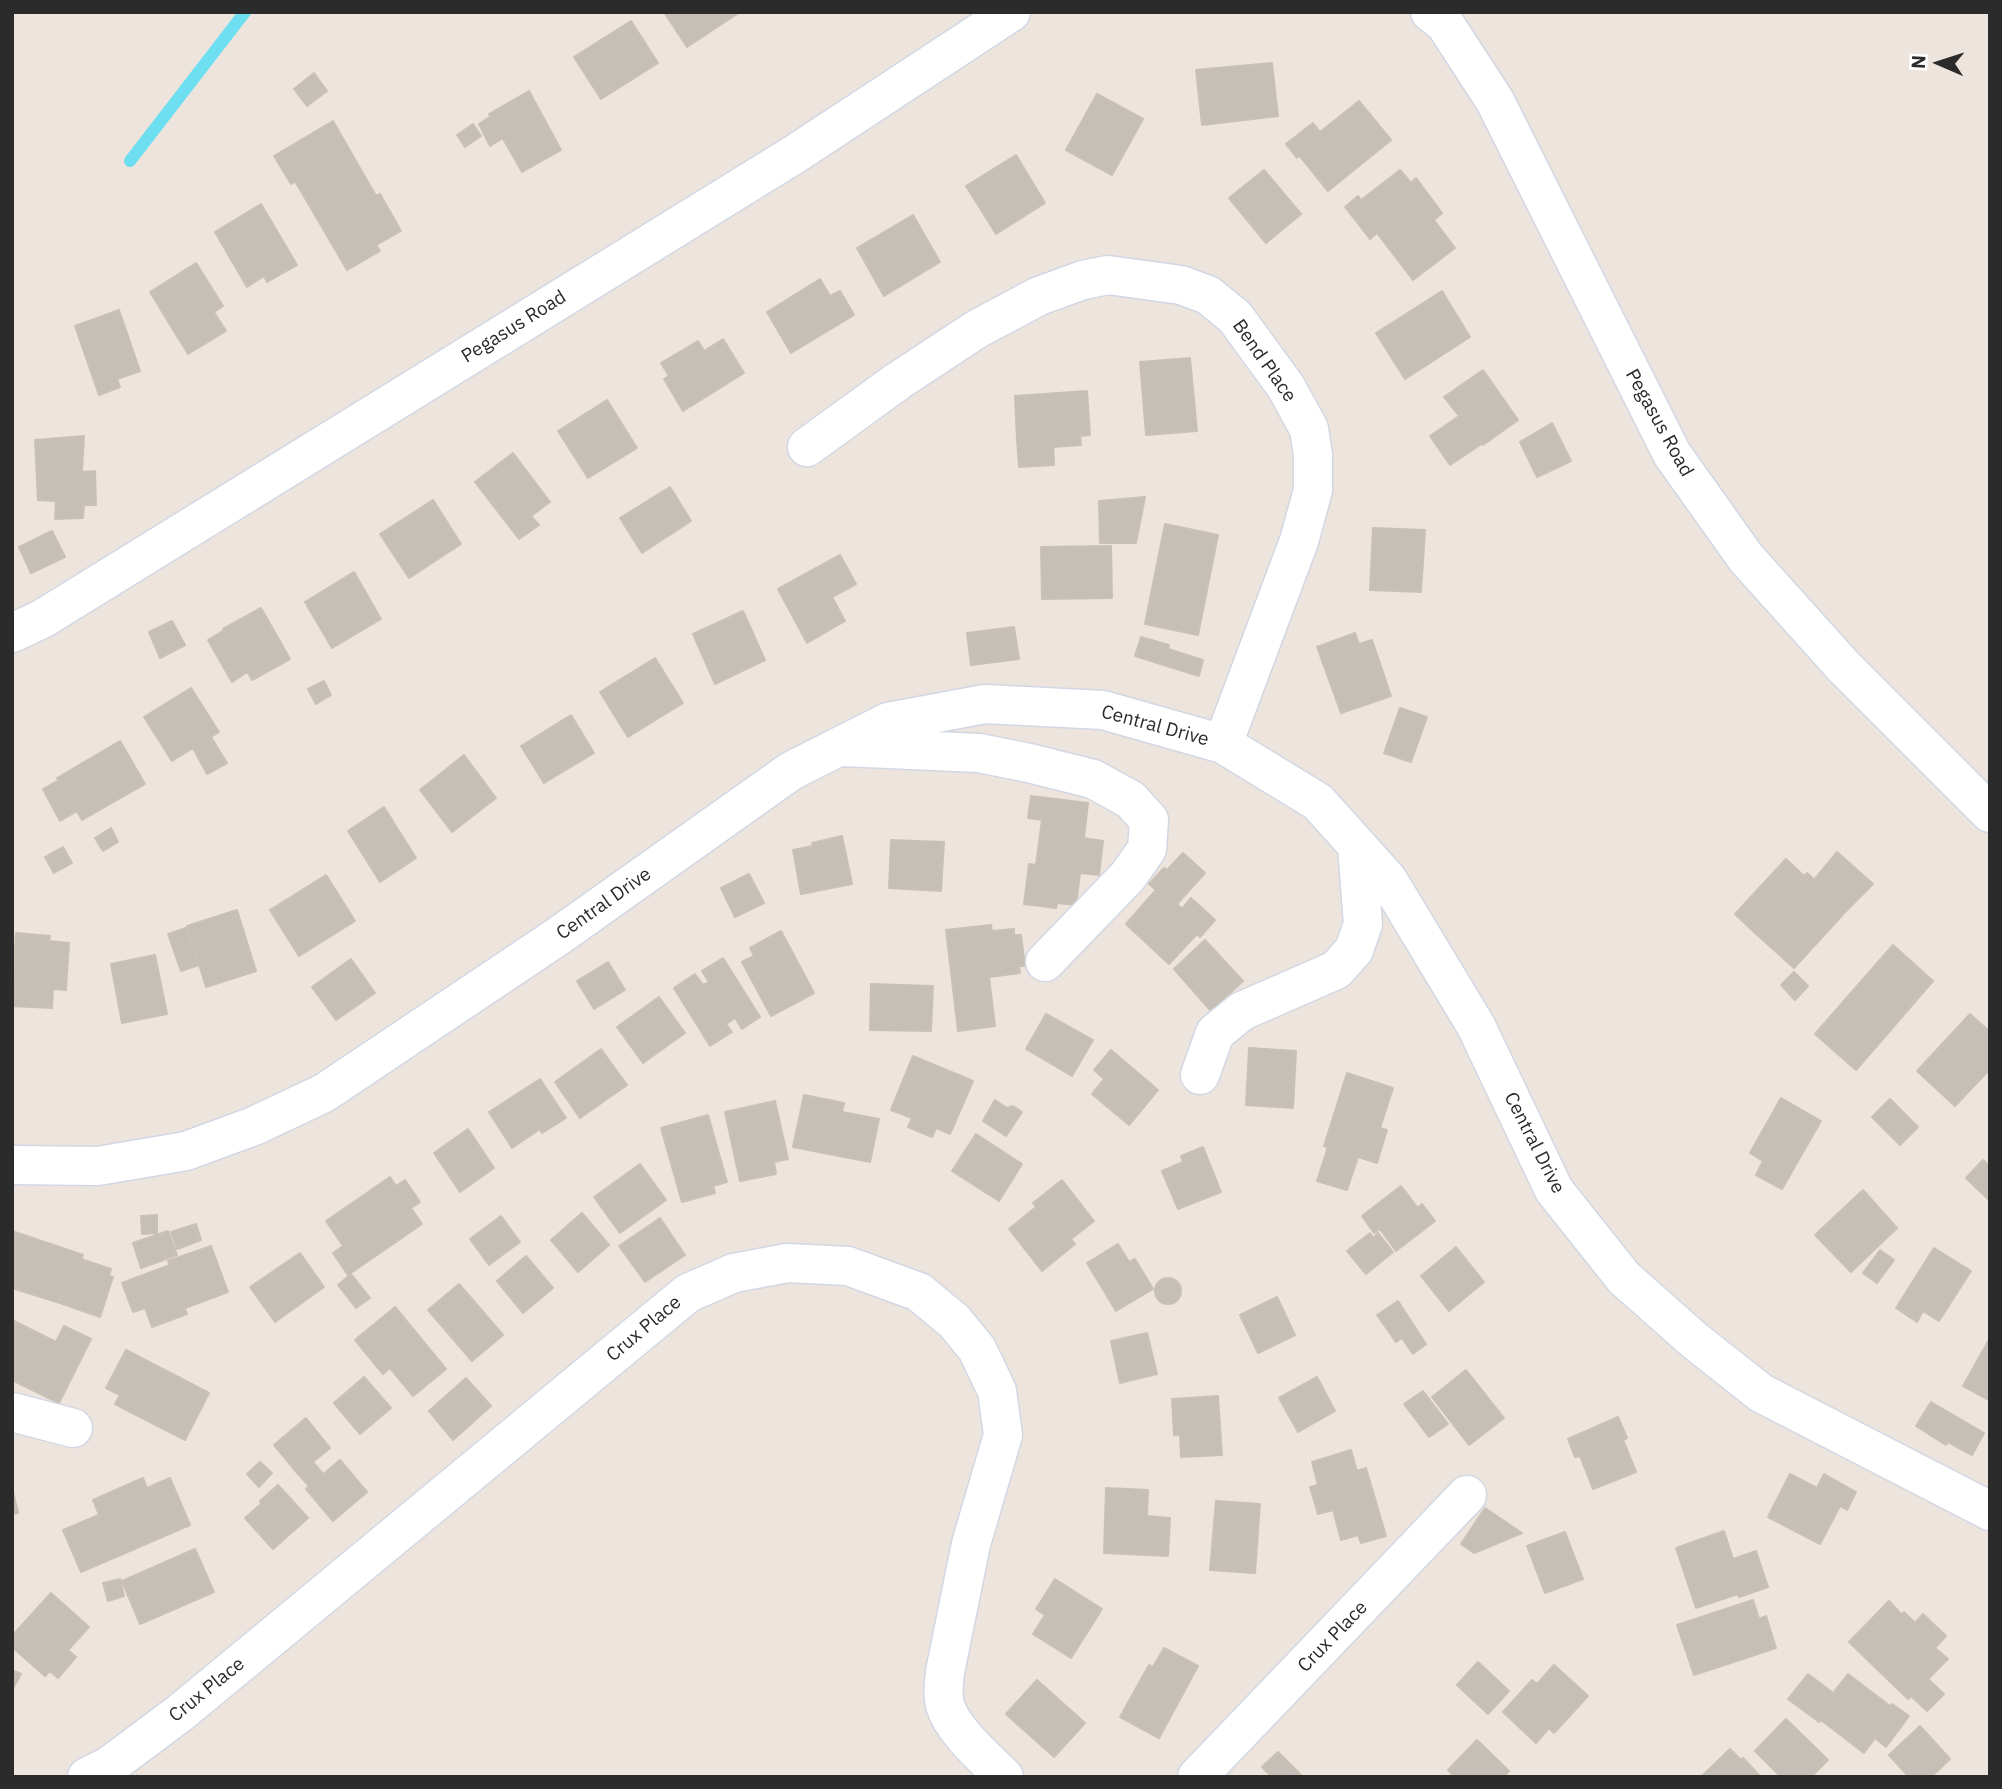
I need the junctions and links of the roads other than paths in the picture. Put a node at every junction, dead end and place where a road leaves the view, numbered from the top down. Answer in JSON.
{"nodes":[{"id":1,"x":1011,"y":12,"type":"edge"},
{"id":2,"x":1430,"y":12,"type":"edge"},
{"id":3,"x":807,"y":447,"type":"dead end"},
{"id":4,"x":12,"y":632,"type":"edge"},
{"id":5,"x":1223,"y":744,"type":"junction"},
{"id":6,"x":840,"y":747,"type":"junction"},
{"id":7,"x":1990,"y":813,"type":"edge"},
{"id":8,"x":1357,"y":846,"type":"junction"},
{"id":9,"x":1045,"y":962,"type":"dead end"},
{"id":10,"x":1200,"y":1075,"type":"dead end"},
{"id":11,"x":12,"y":1165,"type":"edge"},
{"id":12,"x":12,"y":1412,"type":"edge"},
{"id":13,"x":73,"y":1428,"type":"dead end"},
{"id":14,"x":1467,"y":1495,"type":"dead end"},
{"id":15,"x":1990,"y":1511,"type":"edge"},
{"id":16,"x":87,"y":1777,"type":"edge"},
{"id":17,"x":1004,"y":1777,"type":"edge"},
{"id":18,"x":1197,"y":1777,"type":"edge"}],
"edges":[{"from":1,"to":4,"type":"street","name":"Pegasus Road"},
{"from":2,"to":7,"type":"street","name":"Pegasus Road"},
{"from":3,"to":5,"type":"street","name":"Bend Place"},
{"from":5,"to":6,"type":"street","name":"Central Drive"},
{"from":5,"to":8,"type":"street","name":"Central Drive"},
{"from":6,"to":9,"type":"street"},
{"from":6,"to":11,"type":"street","name":"Central Drive"},
{"from":8,"to":10,"type":"street"},
{"from":8,"to":15,"type":"street","name":"Central Drive"},
{"from":12,"to":13,"type":"street"},
{"from":14,"to":18,"type":"street","name":"Crux Place"},
{"from":16,"to":17,"type":"street","name":"Crux Place"}]}
